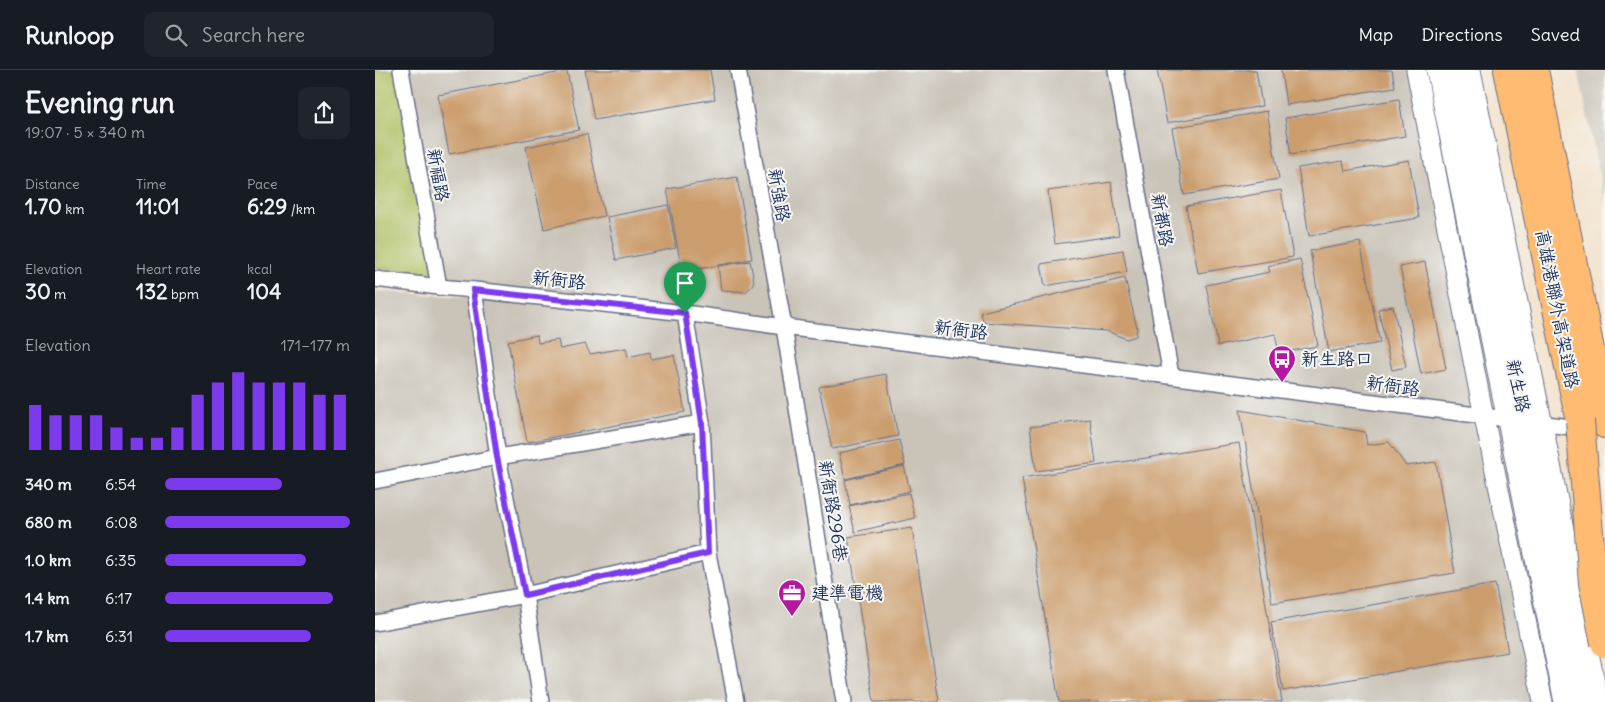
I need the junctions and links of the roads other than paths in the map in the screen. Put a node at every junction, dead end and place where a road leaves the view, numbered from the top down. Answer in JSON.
{"nodes":[{"id":1,"x":401,"y":70,"type":"edge"},
{"id":2,"x":738,"y":70,"type":"edge"},
{"id":3,"x":1117,"y":70,"type":"edge"},
{"id":4,"x":1417,"y":70,"type":"edge"},
{"id":5,"x":1436,"y":70,"type":"edge"},
{"id":6,"x":1454,"y":70,"type":"edge"},
{"id":7,"x":1471,"y":70,"type":"edge"},
{"id":8,"x":1508,"y":70,"type":"edge"},
{"id":9,"x":1534,"y":70,"type":"edge"},
{"id":10,"x":375,"y":279,"type":"edge"},
{"id":11,"x":439,"y":287,"type":"junction"},
{"id":12,"x":473,"y":290,"type":"junction"},
{"id":13,"x":685,"y":313,"type":"junction"},
{"id":14,"x":784,"y":327,"type":"junction"},
{"id":15,"x":1171,"y":376,"type":"junction"},
{"id":16,"x":1484,"y":417,"type":"junction"},
{"id":17,"x":1525,"y":421,"type":"junction"},
{"id":18,"x":702,"y":423,"type":"junction"},
{"id":19,"x":1600,"y":424,"type":"edge"},
{"id":20,"x":497,"y":457,"type":"junction"},
{"id":21,"x":375,"y":481,"type":"edge"},
{"id":22,"x":1605,"y":547,"type":"edge"},
{"id":23,"x":708,"y":553,"type":"junction"},
{"id":24,"x":525,"y":595,"type":"junction"},
{"id":25,"x":375,"y":623,"type":"edge"},
{"id":26,"x":1605,"y":643,"type":"edge"},
{"id":27,"x":541,"y":702,"type":"edge"},
{"id":28,"x":736,"y":702,"type":"edge"},
{"id":29,"x":844,"y":702,"type":"edge"},
{"id":30,"x":1543,"y":702,"type":"edge"},
{"id":31,"x":1564,"y":702,"type":"edge"},
{"id":32,"x":1582,"y":702,"type":"edge"},
{"id":33,"x":1599,"y":702,"type":"edge"}],
"edges":[{"from":1,"to":11,"type":"street","name":"新福路"},
{"from":2,"to":14,"type":"street","name":"新強路"},
{"from":3,"to":15,"type":"street","name":"新都路"},
{"from":4,"to":16,"type":"street"},
{"from":5,"to":17,"type":"street","name":"新生路"},
{"from":6,"to":17,"type":"street","name":"新生路"},
{"from":7,"to":17,"type":"street","name":"新生路"},
{"from":8,"to":19,"type":"highway","name":"高雄港聯外高架道路"},
{"from":9,"to":19,"type":"highway","name":"高雄港聯外高架道路"},
{"from":10,"to":11,"type":"street","name":"新衙路"},
{"from":11,"to":12,"type":"street","name":"新衙路"},
{"from":12,"to":13,"type":"street","name":"新衙路"},
{"from":12,"to":20,"type":"street"},
{"from":13,"to":14,"type":"street","name":"新衙路"},
{"from":13,"to":18,"type":"street"},
{"from":14,"to":15,"type":"street","name":"新衙路"},
{"from":14,"to":29,"type":"street","name":"新衙路296巷"},
{"from":15,"to":16,"type":"street","name":"新衙路"},
{"from":16,"to":17,"type":"street","name":"新衙路"},
{"from":16,"to":30,"type":"street"},
{"from":17,"to":19,"type":"street","name":"新衙路"},
{"from":17,"to":31,"type":"street","name":"新生路"},
{"from":17,"to":32,"type":"street","name":"新生路"},
{"from":17,"to":33,"type":"street","name":"新生路"},
{"from":18,"to":20,"type":"street"},
{"from":18,"to":23,"type":"street"},
{"from":19,"to":22,"type":"highway","name":"高雄港聯外高架道路","bridge":true},
{"from":19,"to":26,"type":"highway","bridge":true},
{"from":20,"to":21,"type":"street"},
{"from":20,"to":24,"type":"street"},
{"from":23,"to":24,"type":"street"},
{"from":23,"to":28,"type":"street"},
{"from":24,"to":25,"type":"street"},
{"from":24,"to":27,"type":"street"}]}
